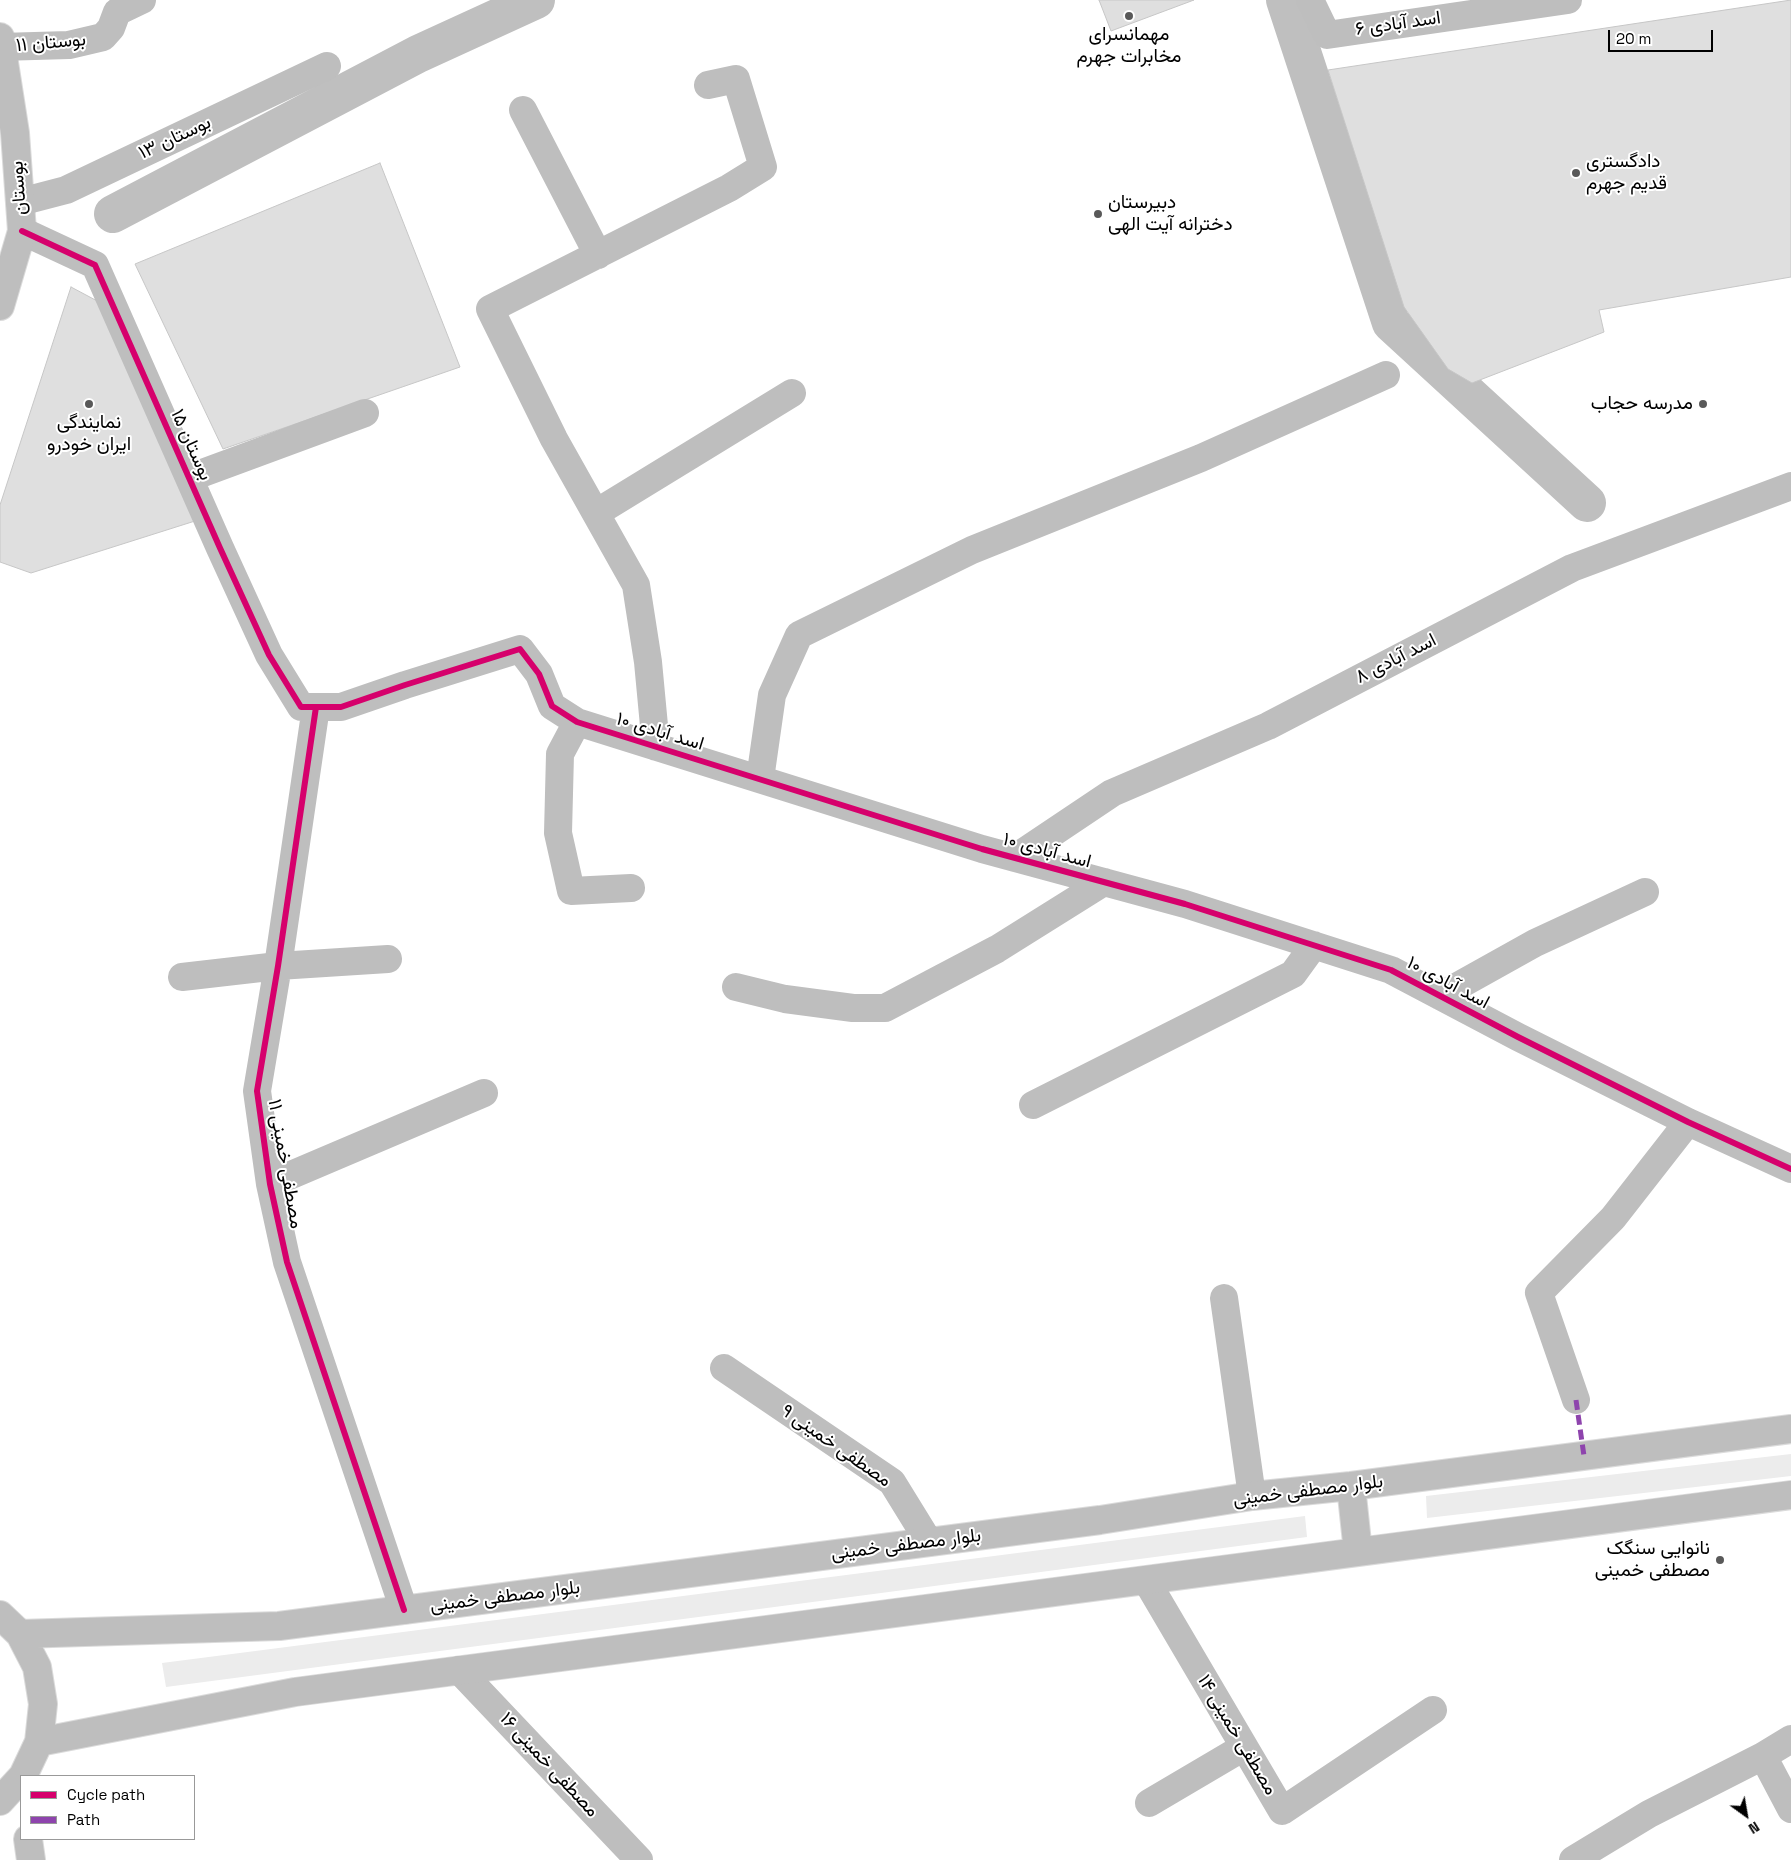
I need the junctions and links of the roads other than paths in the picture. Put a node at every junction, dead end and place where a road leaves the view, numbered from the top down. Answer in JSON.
{"nodes":[{"id":1,"x":142,"y":0,"type":"edge"},
{"id":2,"x":1310,"y":0,"type":"edge"},
{"id":3,"x":1568,"y":0,"type":"edge"},
{"id":4,"x":114,"y":6,"type":"edge"},
{"id":5,"x":0,"y":44,"type":"edge"},
{"id":6,"x":327,"y":66,"type":"dead end"},
{"id":7,"x":708,"y":86,"type":"dead end"},
{"id":8,"x":522,"y":110,"type":"dead end"},
{"id":9,"x":20,"y":202,"type":"junction"},
{"id":10,"x":22,"y":231,"type":"junction"},
{"id":11,"x":598,"y":255,"type":"junction"},
{"id":12,"x":0,"y":306,"type":"edge"},
{"id":13,"x":1386,"y":375,"type":"dead end"},
{"id":14,"x":792,"y":393,"type":"dead end"},
{"id":15,"x":365,"y":413,"type":"dead end"},
{"id":16,"x":189,"y":478,"type":"junction"},
{"id":17,"x":1791,"y":486,"type":"edge"},
{"id":18,"x":596,"y":513,"type":"junction"},
{"id":19,"x":309,"y":707,"type":"junction"},
{"id":20,"x":577,"y":722,"type":"junction"},
{"id":21,"x":656,"y":747,"type":"junction"},
{"id":22,"x":760,"y":779,"type":"junction"},
{"id":23,"x":1015,"y":858,"type":"junction"},
{"id":24,"x":1104,"y":882,"type":"junction"},
{"id":25,"x":631,"y":888,"type":"dead end"},
{"id":26,"x":1645,"y":892,"type":"dead end"},
{"id":27,"x":1314,"y":945,"type":"junction"},
{"id":28,"x":388,"y":959,"type":"dead end"},
{"id":29,"x":278,"y":966,"type":"junction"},
{"id":30,"x":182,"y":977,"type":"dead end"},
{"id":31,"x":736,"y":987,"type":"dead end"},
{"id":32,"x":1440,"y":996,"type":"junction"},
{"id":33,"x":484,"y":1093,"type":"dead end"},
{"id":34,"x":1032,"y":1105,"type":"dead end"},
{"id":35,"x":1688,"y":1122,"type":"junction"},
{"id":36,"x":1791,"y":1169,"type":"edge"},
{"id":37,"x":270,"y":1184,"type":"junction"},
{"id":38,"x":1224,"y":1298,"type":"dead end"},
{"id":39,"x":724,"y":1368,"type":"dead end"},
{"id":40,"x":1576,"y":1400,"type":"dead end"},
{"id":41,"x":1791,"y":1429,"type":"edge"},
{"id":42,"x":1351,"y":1486,"type":"junction"},
{"id":43,"x":1791,"y":1495,"type":"edge"},
{"id":44,"x":1252,"y":1496,"type":"junction"},
{"id":45,"x":929,"y":1542,"type":"junction"},
{"id":46,"x":1358,"y":1552,"type":"junction"},
{"id":47,"x":1146,"y":1580,"type":"junction"},
{"id":48,"x":404,"y":1610,"type":"junction"},
{"id":49,"x":0,"y":1614,"type":"edge"},
{"id":50,"x":20,"y":1634,"type":"junction"},
{"id":51,"x":459,"y":1670,"type":"junction"},
{"id":52,"x":1433,"y":1710,"type":"dead end"},
{"id":53,"x":1791,"y":1739,"type":"edge"},
{"id":54,"x":39,"y":1742,"type":"junction"},
{"id":55,"x":1244,"y":1747,"type":"junction"},
{"id":56,"x":1763,"y":1756,"type":"junction"},
{"id":57,"x":23,"y":1775,"type":"edge"},
{"id":58,"x":20,"y":1779,"type":"edge"},
{"id":59,"x":0,"y":1801,"type":"edge"},
{"id":60,"x":1149,"y":1803,"type":"dead end"},
{"id":61,"x":1791,"y":1809,"type":"edge"},
{"id":62,"x":28,"y":1840,"type":"edge"},
{"id":63,"x":31,"y":1860,"type":"edge"},
{"id":64,"x":639,"y":1860,"type":"edge"},
{"id":65,"x":1573,"y":1860,"type":"edge"}],
"edges":[{"from":1,"to":4,"type":"street","name":"بوستان ۱۱"},
{"from":2,"to":3,"type":"street","name":"اسد آبادی ۶"},
{"from":4,"to":5,"type":"street","name":"بوستان ۱۱"},
{"from":5,"to":9,"type":"street","name":"بوستان"},
{"from":6,"to":9,"type":"street","name":"بوستان ۱۳"},
{"from":7,"to":11,"type":"street"},
{"from":8,"to":11,"type":"street"},
{"from":9,"to":10,"type":"street","name":"بوستان"},
{"from":10,"to":12,"type":"street","name":"بوستان"},
{"from":10,"to":16,"type":"street","name":"بوستان ۱۵"},
{"from":11,"to":18,"type":"street"},
{"from":13,"to":22,"type":"street"},
{"from":14,"to":18,"type":"street"},
{"from":15,"to":16,"type":"street"},
{"from":16,"to":19,"type":"street","name":"بوستان ۱۵"},
{"from":17,"to":23,"type":"street","name":"اسد آبادی ۸"},
{"from":18,"to":21,"type":"street"},
{"from":19,"to":20,"type":"street","name":"اسد آبادی ۱۰"},
{"from":19,"to":29,"type":"street","name":"مصطفی خمینی ۱۱"},
{"from":20,"to":21,"type":"street","name":"اسد آبادی ۱۰"},
{"from":20,"to":25,"type":"street"},
{"from":21,"to":22,"type":"street","name":"اسد آبادی ۱۰"},
{"from":22,"to":23,"type":"street","name":"اسد آبادی ۱۰"},
{"from":23,"to":24,"type":"street","name":"اسد آبادی ۱۰"},
{"from":24,"to":27,"type":"street","name":"اسد آبادی ۱۰"},
{"from":24,"to":31,"type":"street"},
{"from":26,"to":32,"type":"street"},
{"from":27,"to":32,"type":"street","name":"اسد آبادی ۱۰"},
{"from":27,"to":34,"type":"street"},
{"from":28,"to":29,"type":"street"},
{"from":29,"to":30,"type":"street"},
{"from":29,"to":37,"type":"street","name":"مصطفی خمینی ۱۱"},
{"from":32,"to":35,"type":"street","name":"اسد آبادی ۱۰"},
{"from":33,"to":37,"type":"street"},
{"from":35,"to":36,"type":"street","name":"اسد آبادی ۱۰"},
{"from":35,"to":40,"type":"street"},
{"from":37,"to":48,"type":"street","name":"مصطفی خمینی ۱۱"},
{"from":38,"to":44,"type":"street"},
{"from":39,"to":45,"type":"street","name":"مصطفی خمینی ۹"},
{"from":41,"to":42,"type":"street","name":"بلوار مصطفی خمینی"},
{"from":42,"to":44,"type":"street","name":"بلوار مصطفی خمینی"},
{"from":42,"to":46,"type":"street"},
{"from":43,"to":46,"type":"street"},
{"from":44,"to":45,"type":"street","name":"بلوار مصطفی خمینی"},
{"from":45,"to":48,"type":"street","name":"بلوار مصطفی خمینی"},
{"from":46,"to":47,"type":"street"},
{"from":47,"to":51,"type":"street"},
{"from":47,"to":55,"type":"street","name":"مصطفی خمینی ۱۴"},
{"from":48,"to":50,"type":"street","name":"بلوار مصطفی خمینی"},
{"from":49,"to":50,"type":"street"},
{"from":50,"to":54,"type":"street"},
{"from":51,"to":54,"type":"street"},
{"from":51,"to":64,"type":"street","name":"مصطفی خمینی ۱۶"},
{"from":52,"to":55,"type":"street","name":"مصطفی خمینی ۱۴"},
{"from":53,"to":56,"type":"street"},
{"from":54,"to":57,"type":"street"},
{"from":55,"to":60,"type":"street"},
{"from":56,"to":61,"type":"street"},
{"from":56,"to":65,"type":"street"},
{"from":58,"to":59,"type":"street"},
{"from":62,"to":63,"type":"street"}]}
